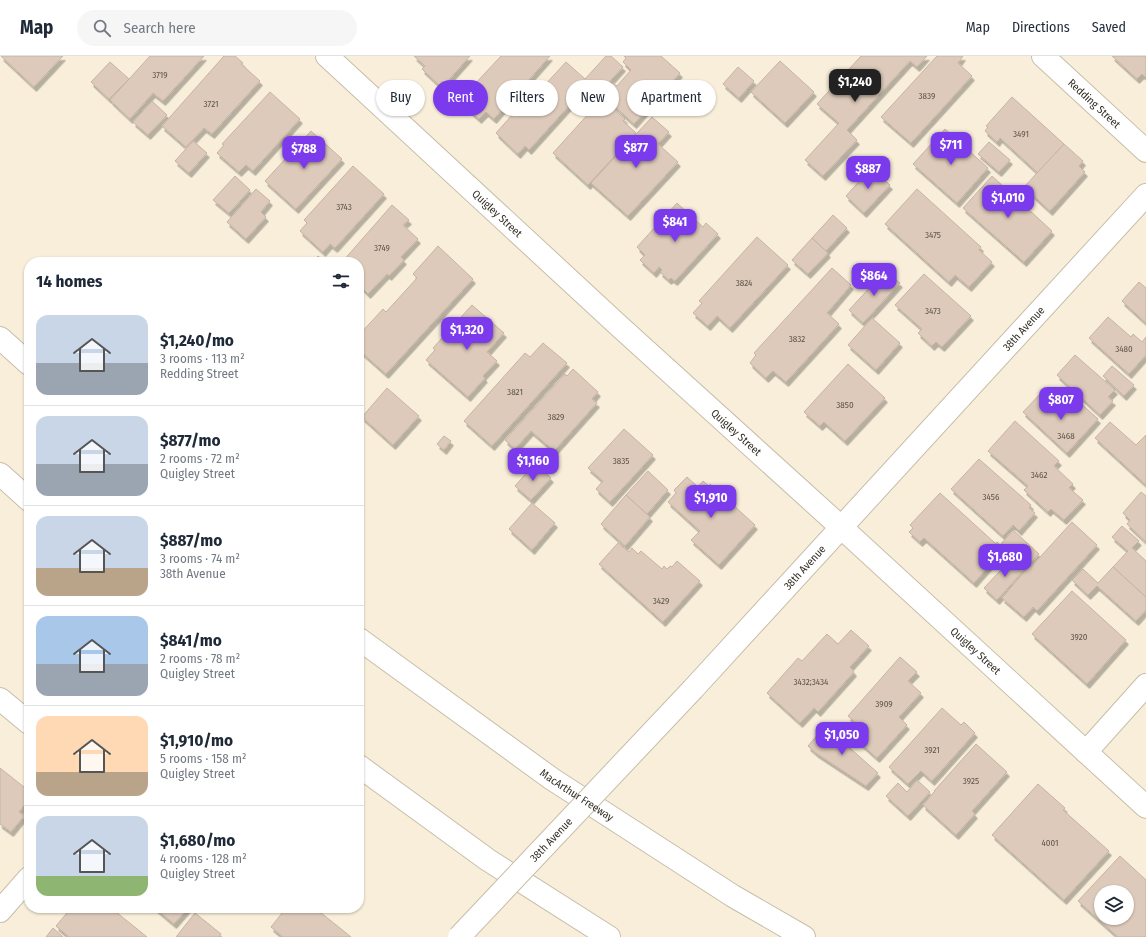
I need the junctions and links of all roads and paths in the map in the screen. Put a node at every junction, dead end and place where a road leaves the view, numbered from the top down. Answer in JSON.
{"nodes":[{"id":1,"x":327,"y":56,"type":"edge"},
{"id":2,"x":1043,"y":56,"type":"edge"},
{"id":3,"x":1146,"y":151,"type":"edge"},
{"id":4,"x":1146,"y":195,"type":"edge"},
{"id":5,"x":0,"y":338,"type":"edge"},
{"id":6,"x":24,"y":360,"type":"edge"},
{"id":7,"x":0,"y":474,"type":"edge"},
{"id":8,"x":24,"y":496,"type":"edge"},
{"id":9,"x":842,"y":528,"type":"junction"},
{"id":10,"x":364,"y":643,"type":"edge"},
{"id":11,"x":1146,"y":685,"type":"edge"},
{"id":12,"x":0,"y":699,"type":"edge"},
{"id":13,"x":24,"y":719,"type":"edge"},
{"id":14,"x":1086,"y":752,"type":"junction"},
{"id":15,"x":364,"y":770,"type":"edge"},
{"id":16,"x":1146,"y":807,"type":"edge"},
{"id":17,"x":24,"y":884,"type":"edge"},
{"id":18,"x":0,"y":911,"type":"edge"},
{"id":19,"x":459,"y":937,"type":"edge"},
{"id":20,"x":609,"y":937,"type":"edge"},
{"id":21,"x":804,"y":937,"type":"edge"}],
"edges":[{"from":1,"to":9,"type":"main road","name":"Quigley Street"},
{"from":2,"to":3,"type":"main road","name":"Redding Street"},
{"from":4,"to":9,"type":"main road","name":"38th Avenue"},
{"from":5,"to":6,"type":"main road"},
{"from":7,"to":8,"type":"main road"},
{"from":9,"to":14,"type":"main road","name":"Quigley Street"},
{"from":9,"to":19,"type":"main road","name":"38th Avenue","bridge":true},
{"from":10,"to":21,"type":"main road","name":"MacArthur Freeway"},
{"from":11,"to":14,"type":"main road"},
{"from":12,"to":13,"type":"main road"},
{"from":14,"to":16,"type":"main road","name":"Quigley Street"},
{"from":15,"to":20,"type":"main road"},
{"from":17,"to":18,"type":"main road"}]}
